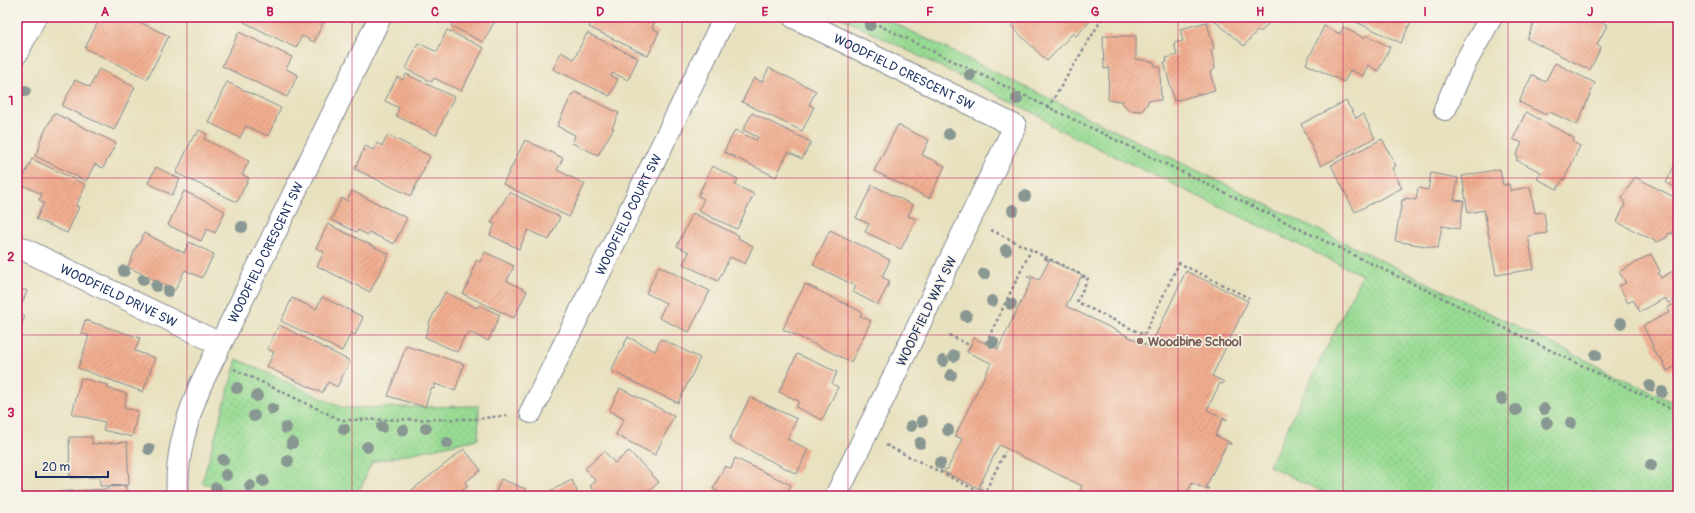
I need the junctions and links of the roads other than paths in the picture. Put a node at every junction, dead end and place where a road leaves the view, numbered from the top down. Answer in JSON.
{"nodes":[{"id":1,"x":35,"y":17,"type":"edge"},
{"id":2,"x":380,"y":17,"type":"edge"},
{"id":3,"x":725,"y":17,"type":"edge"},
{"id":4,"x":794,"y":17,"type":"edge"},
{"id":5,"x":1491,"y":17,"type":"edge"},
{"id":6,"x":17,"y":53,"type":"edge"},
{"id":7,"x":1445,"y":109,"type":"dead end"},
{"id":8,"x":1015,"y":126,"type":"joint"},
{"id":9,"x":17,"y":246,"type":"edge"},
{"id":10,"x":220,"y":344,"type":"junction"},
{"id":11,"x":531,"y":412,"type":"road end"},
{"id":12,"x":178,"y":496,"type":"edge"},
{"id":13,"x":836,"y":496,"type":"edge"}],
"edges":[{"from":1,"to":6,"type":"street"},
{"from":2,"to":10,"type":"street","name":"WOODFIELD CRESCENT SW"},
{"from":3,"to":11,"type":"street","name":"WOODFIELD COURT SW"},
{"from":4,"to":8,"type":"street","name":"WOODFIELD CRESCENT SW"},
{"from":5,"to":7,"type":"street"},
{"from":8,"to":13,"type":"street","name":"WOODFIELD WAY SW"},
{"from":9,"to":10,"type":"street","name":"WOODFIELD DRIVE SW"},
{"from":10,"to":12,"type":"street","name":"WOODFIELD CRESCENT SW"}]}
